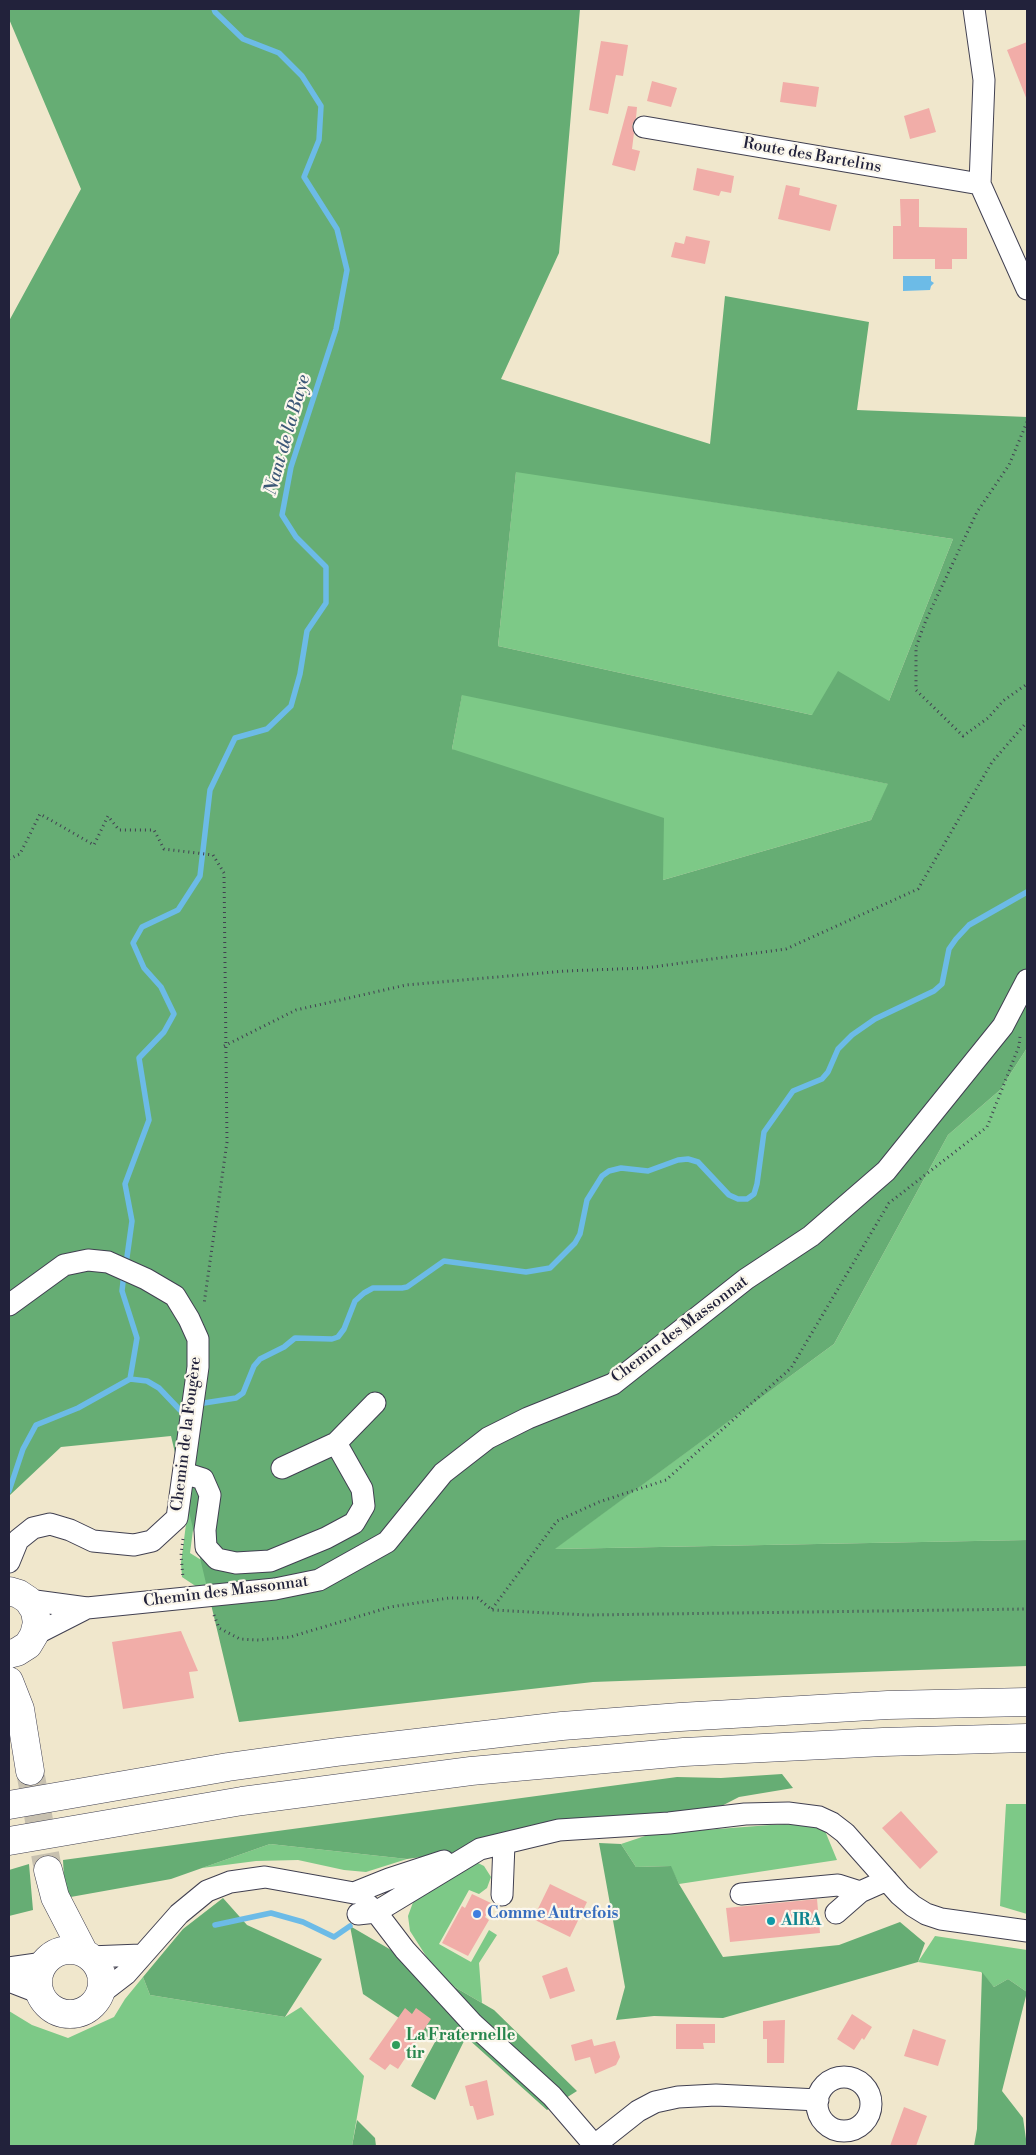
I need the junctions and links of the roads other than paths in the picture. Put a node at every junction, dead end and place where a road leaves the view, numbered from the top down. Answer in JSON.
{"nodes":[{"id":1,"x":974,"y":9,"type":"edge"},
{"id":2,"x":644,"y":128,"type":"dead end"},
{"id":3,"x":980,"y":184,"type":"junction"},
{"id":4,"x":1027,"y":289,"type":"edge"},
{"id":5,"x":1027,"y":980,"type":"edge"},
{"id":6,"x":9,"y":1305,"type":"edge"},
{"id":7,"x":376,"y":1403,"type":"dead end"},
{"id":8,"x":336,"y":1443,"type":"junction"},
{"id":9,"x":282,"y":1468,"type":"dead end"},
{"id":10,"x":184,"y":1473,"type":"junction"},
{"id":11,"x":10,"y":1559,"type":"edge"},
{"id":12,"x":19,"y":1595,"type":"edge"},
{"id":13,"x":87,"y":1608,"type":"junction"},
{"id":14,"x":22,"y":1646,"type":"edge"},
{"id":15,"x":9,"y":1681,"type":"edge"},
{"id":16,"x":1027,"y":1702,"type":"edge"},
{"id":17,"x":20,"y":1709,"type":"junction"},
{"id":18,"x":1027,"y":1738,"type":"edge"},
{"id":19,"x":30,"y":1771,"type":"tunnel mouth"},
{"id":20,"x":9,"y":1805,"type":"edge"},
{"id":21,"x":9,"y":1841,"type":"edge"},
{"id":22,"x":504,"y":1844,"type":"junction"},
{"id":23,"x":480,"y":1849,"type":"junction"},
{"id":24,"x":48,"y":1870,"type":"tunnel mouth"},
{"id":25,"x":887,"y":1880,"type":"junction"},
{"id":26,"x":297,"y":1882,"type":"junction"},
{"id":27,"x":860,"y":1892,"type":"junction"},
{"id":28,"x":354,"y":1893,"type":"junction"},
{"id":29,"x":741,"y":1894,"type":"dead end"},
{"id":30,"x":502,"y":1895,"type":"dead end"},
{"id":31,"x":55,"y":1898,"type":"junction"},
{"id":32,"x":367,"y":1913,"type":"junction"},
{"id":33,"x":836,"y":1913,"type":"dead end"},
{"id":34,"x":1027,"y":1931,"type":"edge"},
{"id":35,"x":87,"y":1955,"type":"junction"},
{"id":36,"x":141,"y":1955,"type":"junction"},
{"id":37,"x":47,"y":1960,"type":"junction"},
{"id":38,"x":9,"y":1968,"type":"edge"},
{"id":39,"x":9,"y":1981,"type":"edge"},
{"id":40,"x":40,"y":1993,"type":"junction"},
{"id":41,"x":100,"y":1994,"type":"junction"},
{"id":42,"x":818,"y":2100,"type":"junction"},
{"id":43,"x":848,"y":2138,"type":"edge"},
{"id":44,"x":596,"y":2142,"type":"edge"}],
"edges":[{"from":1,"to":3,"type":"street"},
{"from":2,"to":3,"type":"street","name":"Route des Bartelins"},
{"from":3,"to":4,"type":"street"},
{"from":5,"to":13,"type":"street","name":"Chemin des Massonnat"},
{"from":6,"to":10,"type":"street","name":"Chemin de la Fougère"},
{"from":7,"to":8,"type":"street"},
{"from":8,"to":9,"type":"street"},
{"from":8,"to":10,"type":"street"},
{"from":10,"to":11,"type":"street","name":"Chemin de la Fougère"},
{"from":11,"to":12,"type":"street","name":"Chemin de la Fougère"},
{"from":12,"to":13,"type":"street","name":"Chemin des Massonnat"},
{"from":12,"to":14,"type":"main road"},
{"from":13,"to":14,"type":"street","name":"Chemin des Massonnat"},
{"from":14,"to":17,"type":"main road"},
{"from":15,"to":17,"type":"main road"},
{"from":16,"to":20,"type":"main road"},
{"from":17,"to":19,"type":"main road"},
{"from":18,"to":21,"type":"main road"},
{"from":22,"to":23,"type":"street"},
{"from":22,"to":25,"type":"street"},
{"from":22,"to":30,"type":"street"},
{"from":23,"to":28,"type":"street"},
{"from":23,"to":32,"type":"street"},
{"from":24,"to":31,"type":"main road"},
{"from":25,"to":27,"type":"street"},
{"from":25,"to":34,"type":"street"},
{"from":26,"to":28,"type":"street"},
{"from":26,"to":32,"type":"street"},
{"from":26,"to":36,"type":"street"},
{"from":27,"to":29,"type":"street"},
{"from":27,"to":33,"type":"street"},
{"from":28,"to":32,"type":"street"},
{"from":31,"to":35,"type":"main road"},
{"from":31,"to":37,"type":"main road"},
{"from":32,"to":44,"type":"street"},
{"from":35,"to":36,"type":"street"},
{"from":35,"to":37,"type":"main road"},
{"from":35,"to":41,"type":"main road"},
{"from":36,"to":41,"type":"street"},
{"from":37,"to":38,"type":"street"},
{"from":37,"to":40,"type":"main road"},
{"from":39,"to":40,"type":"street"},
{"from":40,"to":41,"type":"main road"},
{"from":42,"to":43,"type":"street"},
{"from":42,"to":43,"type":"street"},
{"from":42,"to":44,"type":"street"}]}
